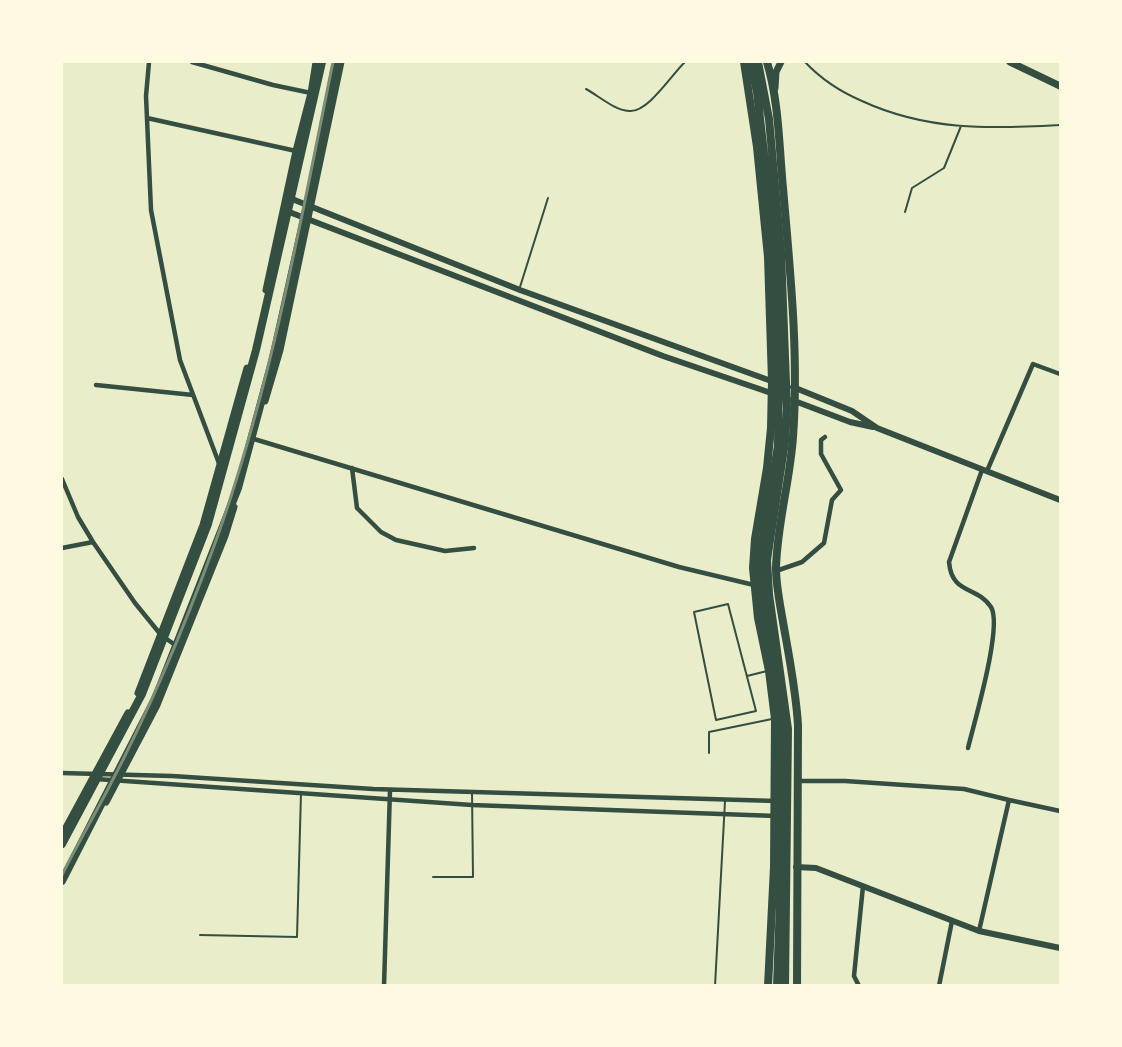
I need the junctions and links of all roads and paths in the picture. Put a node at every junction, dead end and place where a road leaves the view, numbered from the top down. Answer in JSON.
{"nodes":[{"id":1,"x":149,"y":62,"type":"edge"},
{"id":2,"x":192,"y":62,"type":"edge"},
{"id":3,"x":316,"y":62,"type":"edge"},
{"id":4,"x":321,"y":62,"type":"edge"},
{"id":5,"x":336,"y":62,"type":"edge"},
{"id":6,"x":341,"y":62,"type":"edge"},
{"id":7,"x":685,"y":62,"type":"edge"},
{"id":8,"x":744,"y":62,"type":"edge"},
{"id":9,"x":750,"y":62,"type":"edge"},
{"id":10,"x":758,"y":62,"type":"edge"},
{"id":11,"x":767,"y":62,"type":"edge"},
{"id":12,"x":781,"y":62,"type":"edge"},
{"id":13,"x":805,"y":62,"type":"edge"},
{"id":14,"x":1010,"y":62,"type":"edge"},
{"id":15,"x":1060,"y":86,"type":"edge"},
{"id":16,"x":586,"y":89,"type":"dead end"},
{"id":17,"x":311,"y":93,"type":"junction"},
{"id":18,"x":774,"y":98,"type":"junction"},
{"id":19,"x":147,"y":118,"type":"junction"},
{"id":20,"x":1060,"y":125,"type":"edge"},
{"id":21,"x":960,"y":126,"type":"junction"},
{"id":22,"x":296,"y":151,"type":"junction"},
{"id":23,"x":287,"y":197,"type":"junction"},
{"id":24,"x":548,"y":198,"type":"dead end"},
{"id":25,"x":311,"y":206,"type":"junction"},
{"id":26,"x":284,"y":210,"type":"junction"},
{"id":27,"x":905,"y":212,"type":"dead end"},
{"id":28,"x":308,"y":220,"type":"junction"},
{"id":29,"x":520,"y":290,"type":"junction"},
{"id":30,"x":1060,"y":374,"type":"edge"},
{"id":31,"x":772,"y":381,"type":"junction"},
{"id":32,"x":96,"y":385,"type":"dead end"},
{"id":33,"x":795,"y":387,"type":"junction"},
{"id":34,"x":772,"y":394,"type":"junction"},
{"id":35,"x":193,"y":395,"type":"junction"},
{"id":36,"x":795,"y":401,"type":"junction"},
{"id":37,"x":877,"y":428,"type":"junction"},
{"id":38,"x":825,"y":437,"type":"dead end"},
{"id":39,"x":254,"y":439,"type":"junction"},
{"id":40,"x":220,"y":466,"type":"junction"},
{"id":41,"x":352,"y":468,"type":"junction"},
{"id":42,"x":985,"y":471,"type":"junction"},
{"id":43,"x":62,"y":478,"type":"edge"},
{"id":44,"x":1060,"y":500,"type":"edge"},
{"id":45,"x":93,"y":542,"type":"junction"},
{"id":46,"x":474,"y":548,"type":"dead end"},
{"id":47,"x":62,"y":549,"type":"edge"},
{"id":48,"x":776,"y":571,"type":"junction"},
{"id":49,"x":754,"y":585,"type":"junction"},
{"id":50,"x":161,"y":635,"type":"junction"},
{"id":51,"x":180,"y":649,"type":"junction"},
{"id":52,"x":769,"y":671,"type":"junction"},
{"id":53,"x":747,"y":676,"type":"junction"},
{"id":54,"x":775,"y":719,"type":"junction"},
{"id":55,"x":968,"y":748,"type":"dead end"},
{"id":56,"x":708,"y":753,"type":"dead end"},
{"id":57,"x":62,"y":773,"type":"edge"},
{"id":58,"x":94,"y":776,"type":"junction"},
{"id":59,"x":119,"y":777,"type":"junction"},
{"id":60,"x":798,"y":781,"type":"junction"},
{"id":61,"x":390,"y":790,"type":"junction"},
{"id":62,"x":472,"y":792,"type":"junction"},
{"id":63,"x":301,"y":793,"type":"junction"},
{"id":64,"x":390,"y":799,"type":"junction"},
{"id":65,"x":725,"y":801,"type":"junction"},
{"id":66,"x":774,"y":801,"type":"junction"},
{"id":67,"x":1009,"y":801,"type":"junction"},
{"id":68,"x":797,"y":802,"type":"junction"},
{"id":69,"x":472,"y":805,"type":"junction"},
{"id":70,"x":1060,"y":811,"type":"edge"},
{"id":71,"x":724,"y":815,"type":"junction"},
{"id":72,"x":774,"y":816,"type":"junction"},
{"id":73,"x":797,"y":816,"type":"junction"},
{"id":74,"x":62,"y":835,"type":"edge"},
{"id":75,"x":62,"y":844,"type":"edge"},
{"id":76,"x":796,"y":867,"type":"junction"},
{"id":77,"x":433,"y":877,"type":"dead end"},
{"id":78,"x":62,"y":881,"type":"edge"},
{"id":79,"x":863,"y":886,"type":"junction"},
{"id":80,"x":62,"y":888,"type":"edge"},
{"id":81,"x":952,"y":921,"type":"junction"},
{"id":82,"x":979,"y":931,"type":"junction"},
{"id":83,"x":200,"y":935,"type":"dead end"},
{"id":84,"x":1060,"y":948,"type":"edge"},
{"id":85,"x":384,"y":986,"type":"edge"},
{"id":86,"x":715,"y":986,"type":"edge"},
{"id":87,"x":768,"y":986,"type":"edge"},
{"id":88,"x":777,"y":986,"type":"edge"},
{"id":89,"x":785,"y":986,"type":"edge"},
{"id":90,"x":797,"y":986,"type":"edge"},
{"id":91,"x":859,"y":986,"type":"edge"},
{"id":92,"x":939,"y":986,"type":"edge"}],
"edges":[{"from":1,"to":19,"type":"street"},
{"from":2,"to":17,"type":"street"},
{"from":3,"to":17,"type":"main road"},
{"from":4,"to":75,"type":"main road"},
{"from":5,"to":78,"type":"main road"},
{"from":6,"to":25,"type":"main road"},
{"from":7,"to":16,"type":"lane"},
{"from":8,"to":31,"type":"main road"},
{"from":9,"to":88,"type":"main road"},
{"from":10,"to":89,"type":"main road"},
{"from":11,"to":18,"type":"main road"},
{"from":12,"to":18,"type":"main road"},
{"from":13,"to":21,"type":"lane"},
{"from":14,"to":15,"type":"main road"},
{"from":17,"to":22,"type":"main road"},
{"from":18,"to":33,"type":"main road"},
{"from":19,"to":22,"type":"street"},
{"from":19,"to":35,"type":"street"},
{"from":20,"to":21,"type":"lane"},
{"from":21,"to":27,"type":"lane"},
{"from":22,"to":23,"type":"main road"},
{"from":23,"to":25,"type":"street"},
{"from":23,"to":26,"type":"main road"},
{"from":24,"to":29,"type":"lane"},
{"from":25,"to":28,"type":"main road"},
{"from":25,"to":29,"type":"street"},
{"from":26,"to":28,"type":"street"},
{"from":26,"to":40,"type":"main road"},
{"from":28,"to":34,"type":"street"},
{"from":28,"to":39,"type":"main road"},
{"from":29,"to":31,"type":"street"},
{"from":30,"to":42,"type":"street"},
{"from":31,"to":33,"type":"street"},
{"from":31,"to":34,"type":"main road"},
{"from":32,"to":35,"type":"street"},
{"from":33,"to":36,"type":"main road"},
{"from":33,"to":37,"type":"street"},
{"from":34,"to":36,"type":"street"},
{"from":34,"to":49,"type":"main road"},
{"from":35,"to":40,"type":"street"},
{"from":36,"to":37,"type":"street"},
{"from":36,"to":48,"type":"main road"},
{"from":37,"to":42,"type":"street"},
{"from":38,"to":48,"type":"street"},
{"from":39,"to":41,"type":"street"},
{"from":39,"to":51,"type":"main road"},
{"from":40,"to":50,"type":"main road"},
{"from":41,"to":46,"type":"street"},
{"from":41,"to":49,"type":"street"},
{"from":42,"to":44,"type":"street"},
{"from":42,"to":55,"type":"street"},
{"from":43,"to":45,"type":"street"},
{"from":45,"to":47,"type":"street"},
{"from":45,"to":50,"type":"street"},
{"from":48,"to":60,"type":"main road"},
{"from":49,"to":52,"type":"main road"},
{"from":50,"to":51,"type":"street"},
{"from":50,"to":58,"type":"main road"},
{"from":51,"to":59,"type":"main road"},
{"from":52,"to":53,"type":"lane"},
{"from":52,"to":54,"type":"main road"},
{"from":53,"to":53,"type":"lane"},
{"from":54,"to":56,"type":"lane"},
{"from":54,"to":66,"type":"main road"},
{"from":57,"to":58,"type":"street"},
{"from":58,"to":59,"type":"street"},
{"from":58,"to":74,"type":"main road"},
{"from":59,"to":61,"type":"street"},
{"from":59,"to":63,"type":"street"},
{"from":59,"to":80,"type":"main road"},
{"from":60,"to":67,"type":"street"},
{"from":60,"to":68,"type":"main road"},
{"from":61,"to":62,"type":"street"},
{"from":61,"to":64,"type":"street"},
{"from":62,"to":65,"type":"street"},
{"from":62,"to":69,"type":"lane"},
{"from":63,"to":64,"type":"street"},
{"from":63,"to":83,"type":"lane"},
{"from":64,"to":69,"type":"street"},
{"from":64,"to":85,"type":"street"},
{"from":65,"to":66,"type":"street"},
{"from":65,"to":71,"type":"lane"},
{"from":66,"to":68,"type":"street"},
{"from":66,"to":72,"type":"main road"},
{"from":67,"to":70,"type":"street"},
{"from":67,"to":82,"type":"street"},
{"from":68,"to":73,"type":"main road"},
{"from":69,"to":71,"type":"street"},
{"from":69,"to":77,"type":"lane"},
{"from":71,"to":72,"type":"street"},
{"from":71,"to":86,"type":"lane"},
{"from":72,"to":73,"type":"street"},
{"from":72,"to":87,"type":"main road"},
{"from":73,"to":76,"type":"main road"},
{"from":76,"to":79,"type":"street"},
{"from":76,"to":90,"type":"main road"},
{"from":79,"to":81,"type":"street"},
{"from":79,"to":91,"type":"street"},
{"from":81,"to":82,"type":"street"},
{"from":81,"to":92,"type":"street"},
{"from":82,"to":84,"type":"street"}]}
